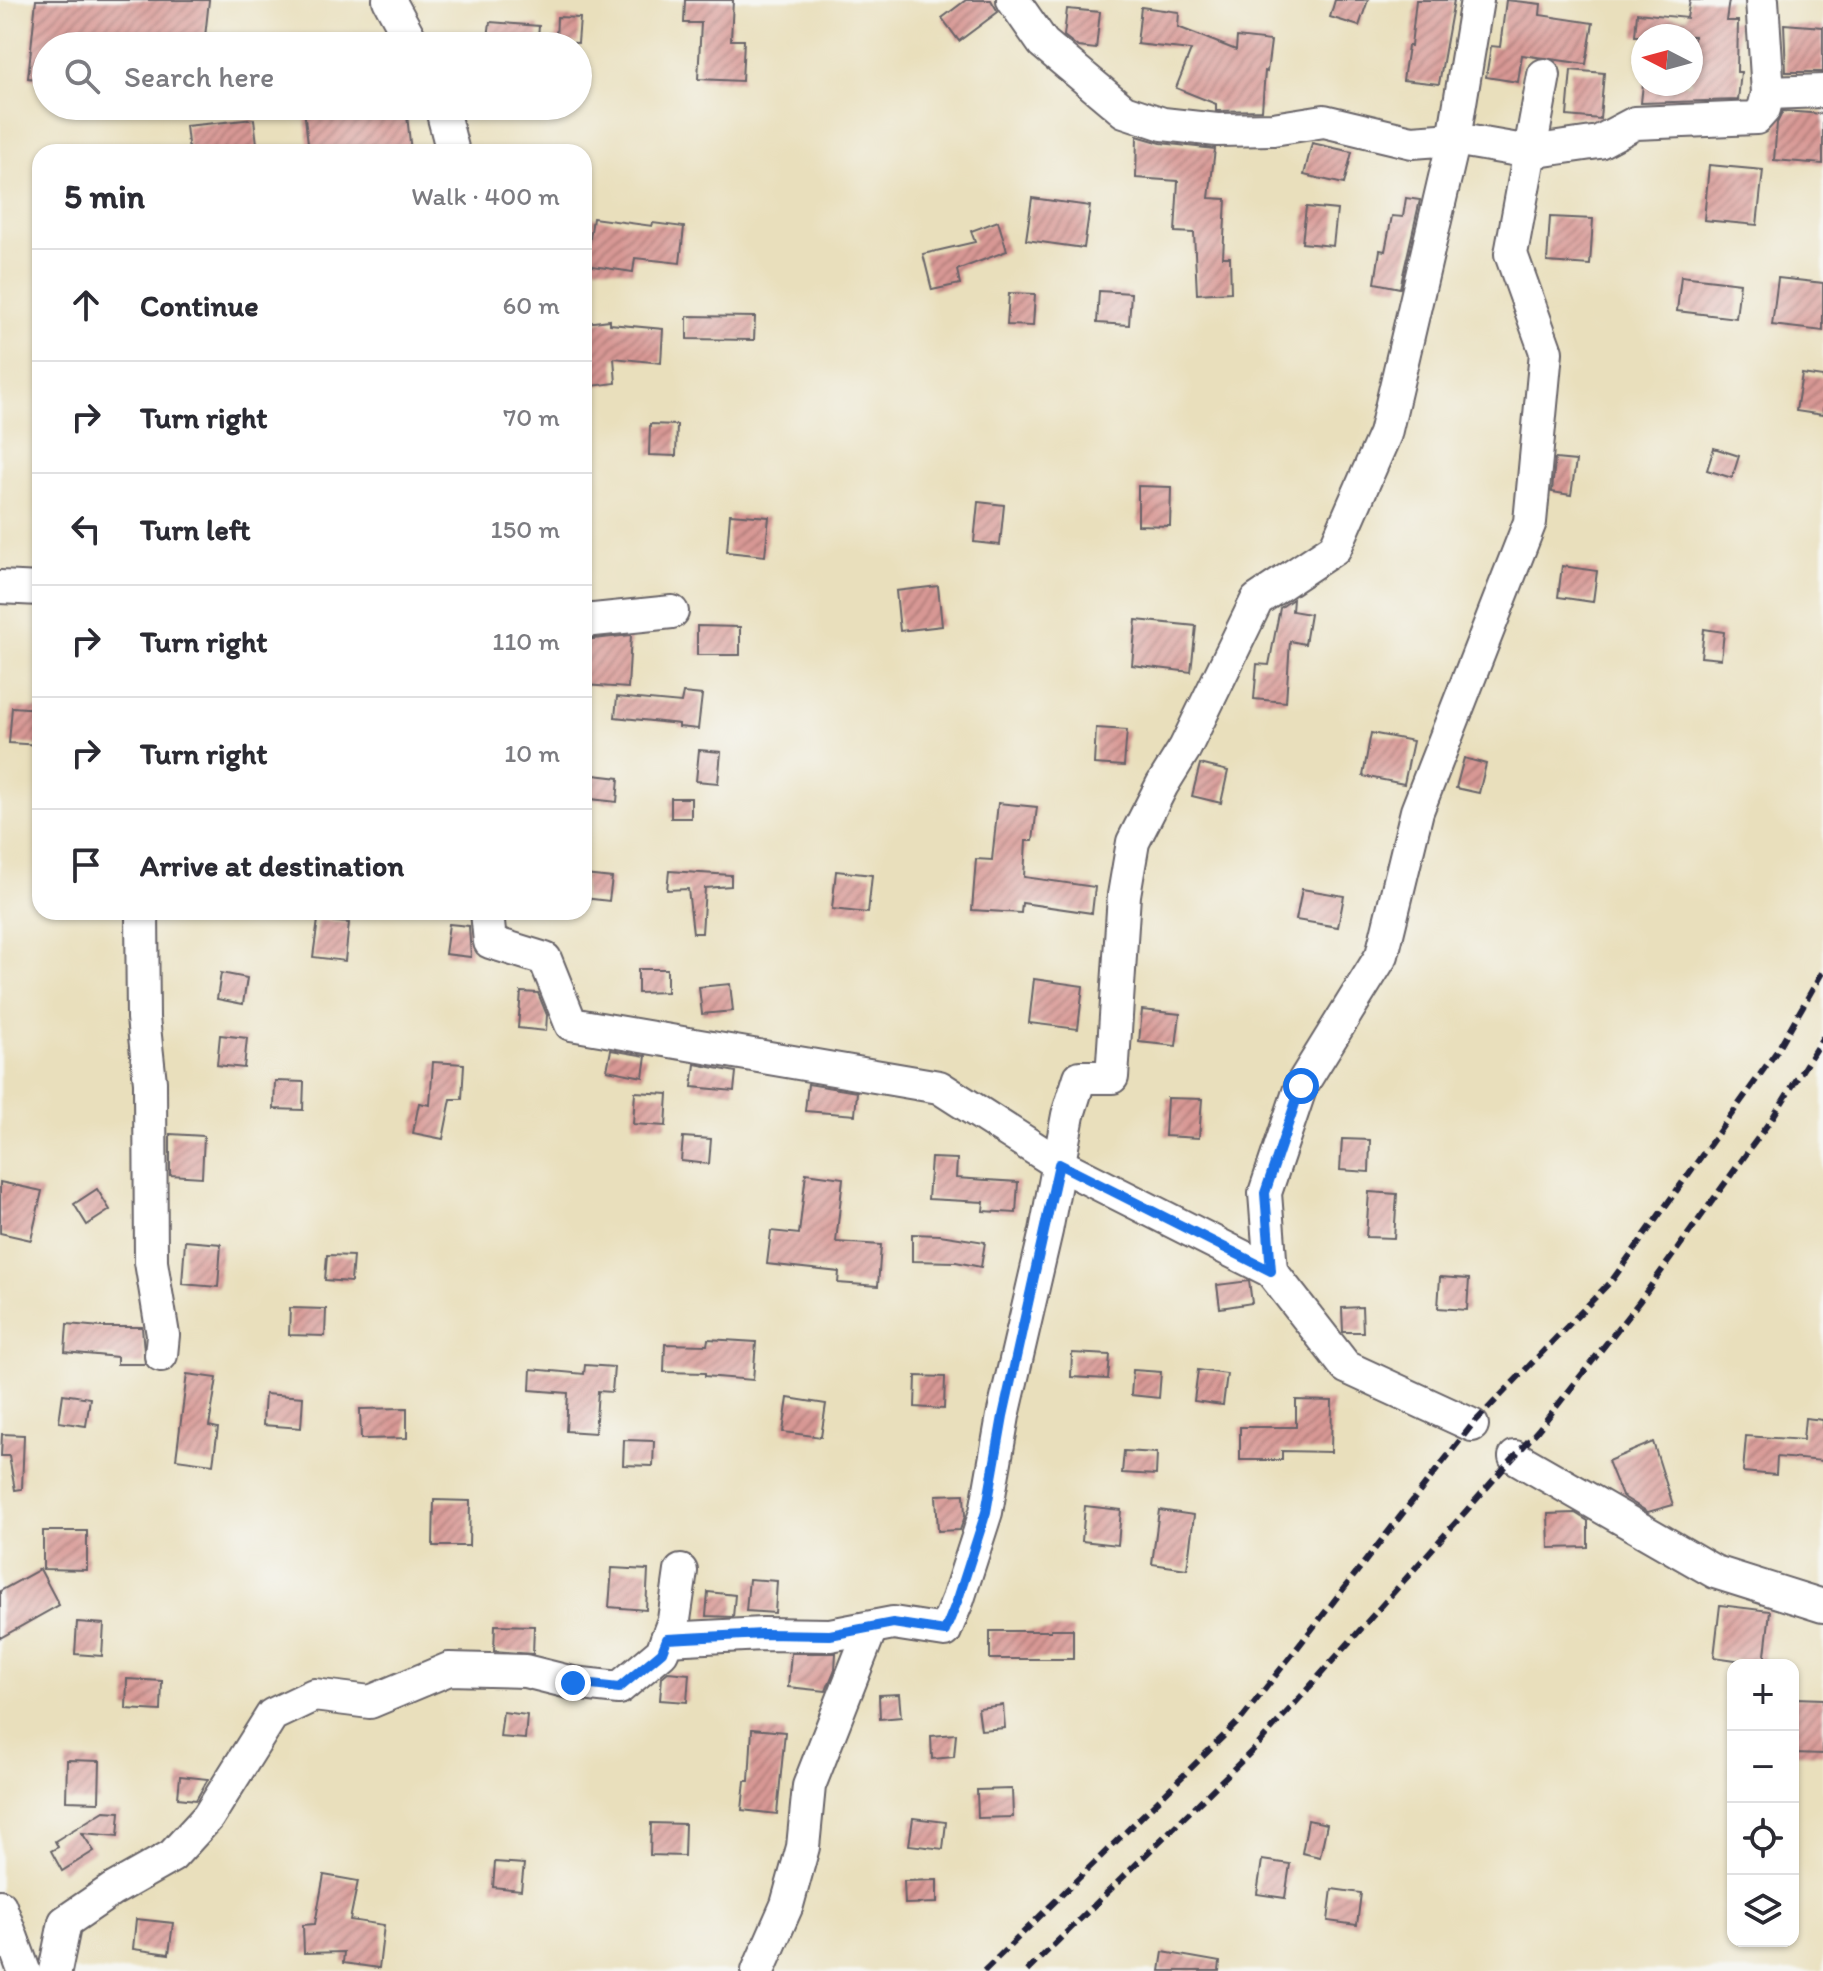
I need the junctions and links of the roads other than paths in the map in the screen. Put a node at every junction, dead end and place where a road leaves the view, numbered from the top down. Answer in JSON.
{"nodes":[{"id":1,"x":389,"y":0,"type":"edge"},
{"id":2,"x":1013,"y":0,"type":"edge"},
{"id":3,"x":1477,"y":0,"type":"edge"},
{"id":4,"x":1762,"y":0,"type":"edge"},
{"id":5,"x":406,"y":32,"type":"edge"},
{"id":6,"x":1544,"y":75,"type":"dead end"},
{"id":7,"x":1823,"y":91,"type":"edge"},
{"id":8,"x":1768,"y":93,"type":"junction"},
{"id":9,"x":446,"y":120,"type":"edge"},
{"id":10,"x":1454,"y":139,"type":"junction"},
{"id":11,"x":452,"y":144,"type":"edge"},
{"id":12,"x":1530,"y":152,"type":"junction"},
{"id":13,"x":0,"y":587,"type":"edge"},
{"id":14,"x":32,"y":589,"type":"edge"},
{"id":15,"x":672,"y":612,"type":"dead end"},
{"id":16,"x":592,"y":620,"type":"edge"},
{"id":17,"x":142,"y":920,"type":"edge"},
{"id":18,"x":488,"y":920,"type":"edge"},
{"id":19,"x":1059,"y":1164,"type":"junction"},
{"id":20,"x":1271,"y":1271,"type":"junction"},
{"id":21,"x":161,"y":1355,"type":"dead end"},
{"id":22,"x":1472,"y":1425,"type":"dead end"},
{"id":23,"x":1515,"y":1457,"type":"dead end"},
{"id":24,"x":681,"y":1571,"type":"dead end"},
{"id":25,"x":1823,"y":1606,"type":"edge"},
{"id":26,"x":871,"y":1628,"type":"junction"},
{"id":27,"x":667,"y":1639,"type":"junction"},
{"id":28,"x":0,"y":1906,"type":"edge"},
{"id":29,"x":24,"y":1971,"type":"edge"},
{"id":30,"x":55,"y":1971,"type":"edge"},
{"id":31,"x":758,"y":1971,"type":"edge"}],
"edges":[{"from":1,"to":5,"type":"street"},
{"from":2,"to":10,"type":"street"},
{"from":3,"to":10,"type":"street"},
{"from":4,"to":8,"type":"street"},
{"from":6,"to":12,"type":"street"},
{"from":7,"to":8,"type":"street"},
{"from":8,"to":12,"type":"street"},
{"from":9,"to":11,"type":"street"},
{"from":10,"to":12,"type":"street"},
{"from":10,"to":19,"type":"street"},
{"from":12,"to":20,"type":"street"},
{"from":13,"to":14,"type":"street"},
{"from":15,"to":16,"type":"street"},
{"from":17,"to":21,"type":"street"},
{"from":18,"to":19,"type":"street"},
{"from":19,"to":20,"type":"street"},
{"from":19,"to":26,"type":"street"},
{"from":20,"to":22,"type":"street"},
{"from":23,"to":25,"type":"street"},
{"from":24,"to":27,"type":"street"},
{"from":26,"to":27,"type":"street"},
{"from":26,"to":31,"type":"street"},
{"from":27,"to":30,"type":"street"},
{"from":28,"to":29,"type":"street"}]}
